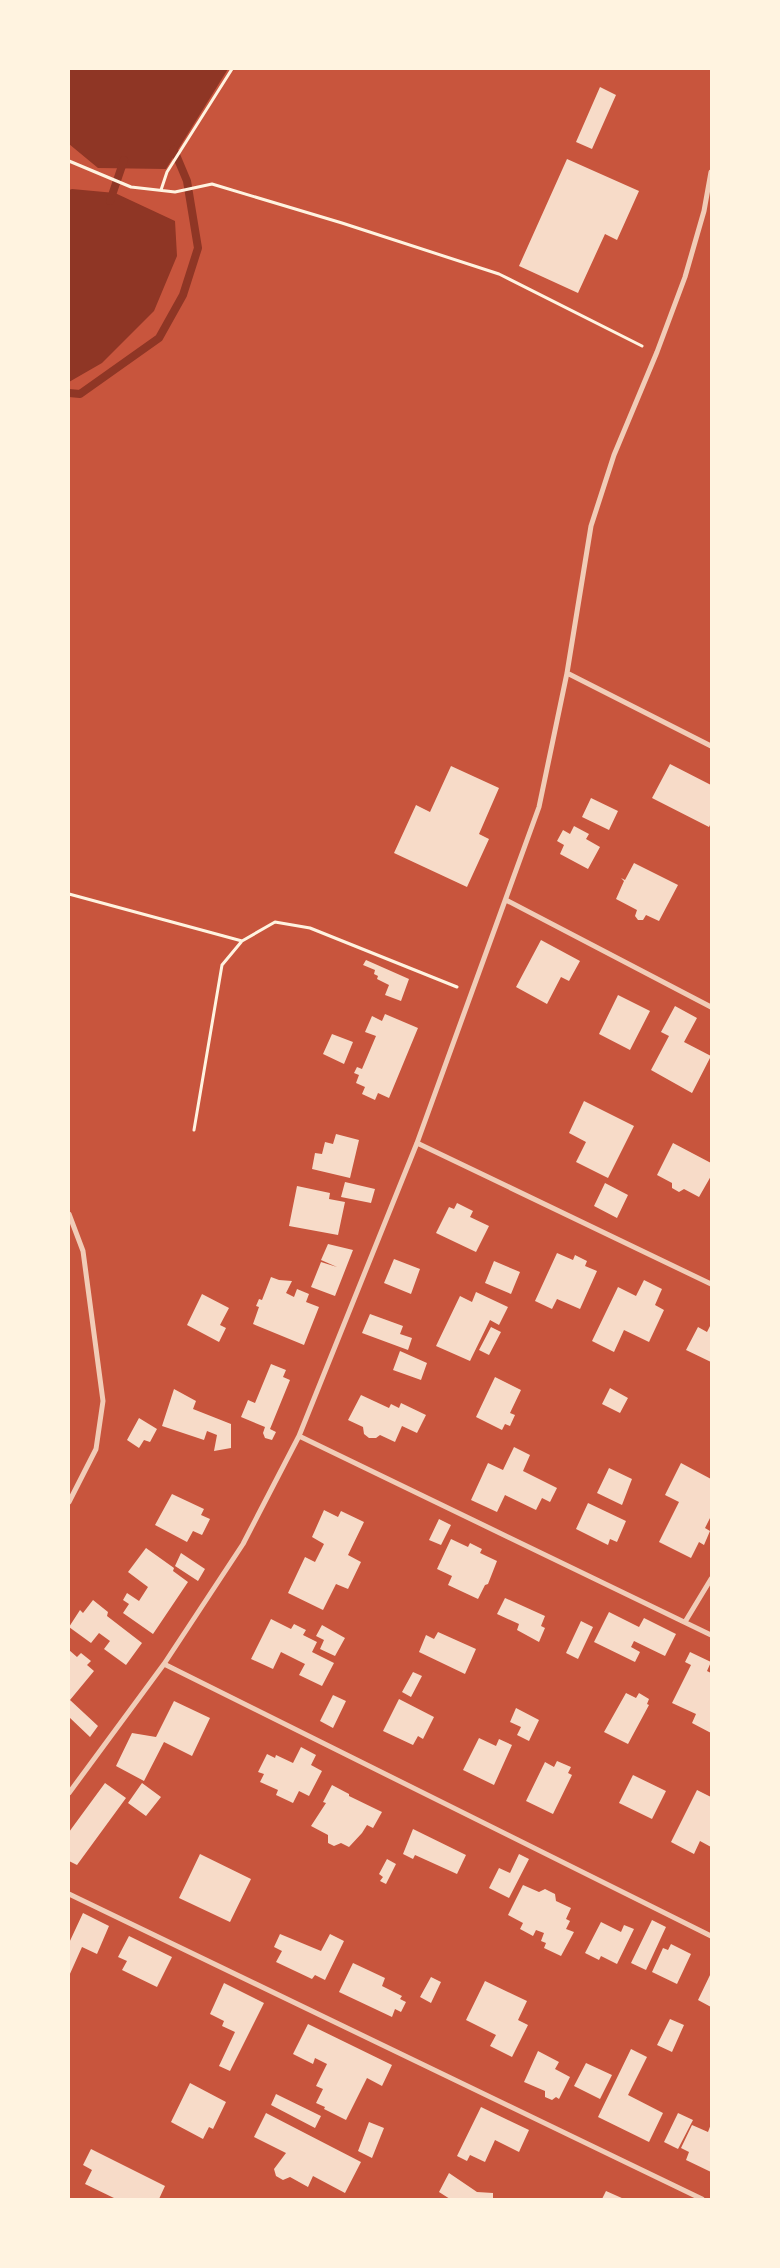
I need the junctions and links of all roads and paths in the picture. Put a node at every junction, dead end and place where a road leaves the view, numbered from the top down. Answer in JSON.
{"nodes":[{"id":1,"x":232,"y":69,"type":"edge"},
{"id":2,"x":69,"y":161,"type":"edge"},
{"id":3,"x":711,"y":172,"type":"edge"},
{"id":4,"x":161,"y":190,"type":"junction"},
{"id":5,"x":657,"y":352,"type":"junction"},
{"id":6,"x":567,"y":673,"type":"junction"},
{"id":7,"x":711,"y":746,"type":"edge"},
{"id":8,"x":69,"y":894,"type":"edge"},
{"id":9,"x":506,"y":900,"type":"junction"},
{"id":10,"x":242,"y":940,"type":"junction"},
{"id":11,"x":471,"y":992,"type":"junction"},
{"id":12,"x":711,"y":1007,"type":"edge"},
{"id":13,"x":194,"y":1130,"type":"dead end"},
{"id":14,"x":417,"y":1143,"type":"junction"},
{"id":15,"x":69,"y":1214,"type":"edge"},
{"id":16,"x":711,"y":1284,"type":"edge"},
{"id":17,"x":299,"y":1436,"type":"junction"},
{"id":18,"x":69,"y":1502,"type":"edge"},
{"id":19,"x":711,"y":1579,"type":"edge"},
{"id":20,"x":685,"y":1622,"type":"junction"},
{"id":21,"x":711,"y":1635,"type":"edge"},
{"id":22,"x":164,"y":1664,"type":"junction"},
{"id":23,"x":69,"y":1793,"type":"edge"},
{"id":24,"x":69,"y":1894,"type":"edge"},
{"id":25,"x":711,"y":1936,"type":"edge"},
{"id":26,"x":702,"y":2199,"type":"edge"}],
"edges":[{"from":1,"to":4,"type":"path"},
{"from":2,"to":4,"type":"path"},
{"from":3,"to":5,"type":"street"},
{"from":4,"to":5,"type":"path"},
{"from":5,"to":6,"type":"street"},
{"from":6,"to":7,"type":"street"},
{"from":6,"to":9,"type":"street"},
{"from":8,"to":10,"type":"path"},
{"from":9,"to":11,"type":"street"},
{"from":9,"to":12,"type":"street"},
{"from":10,"to":11,"type":"path"},
{"from":10,"to":13,"type":"path"},
{"from":11,"to":14,"type":"street"},
{"from":14,"to":16,"type":"street"},
{"from":14,"to":17,"type":"street"},
{"from":15,"to":18,"type":"street"},
{"from":17,"to":20,"type":"street"},
{"from":17,"to":22,"type":"street"},
{"from":19,"to":20,"type":"street"},
{"from":20,"to":21,"type":"street"},
{"from":22,"to":23,"type":"street"},
{"from":22,"to":25,"type":"street"},
{"from":24,"to":26,"type":"street"}]}
